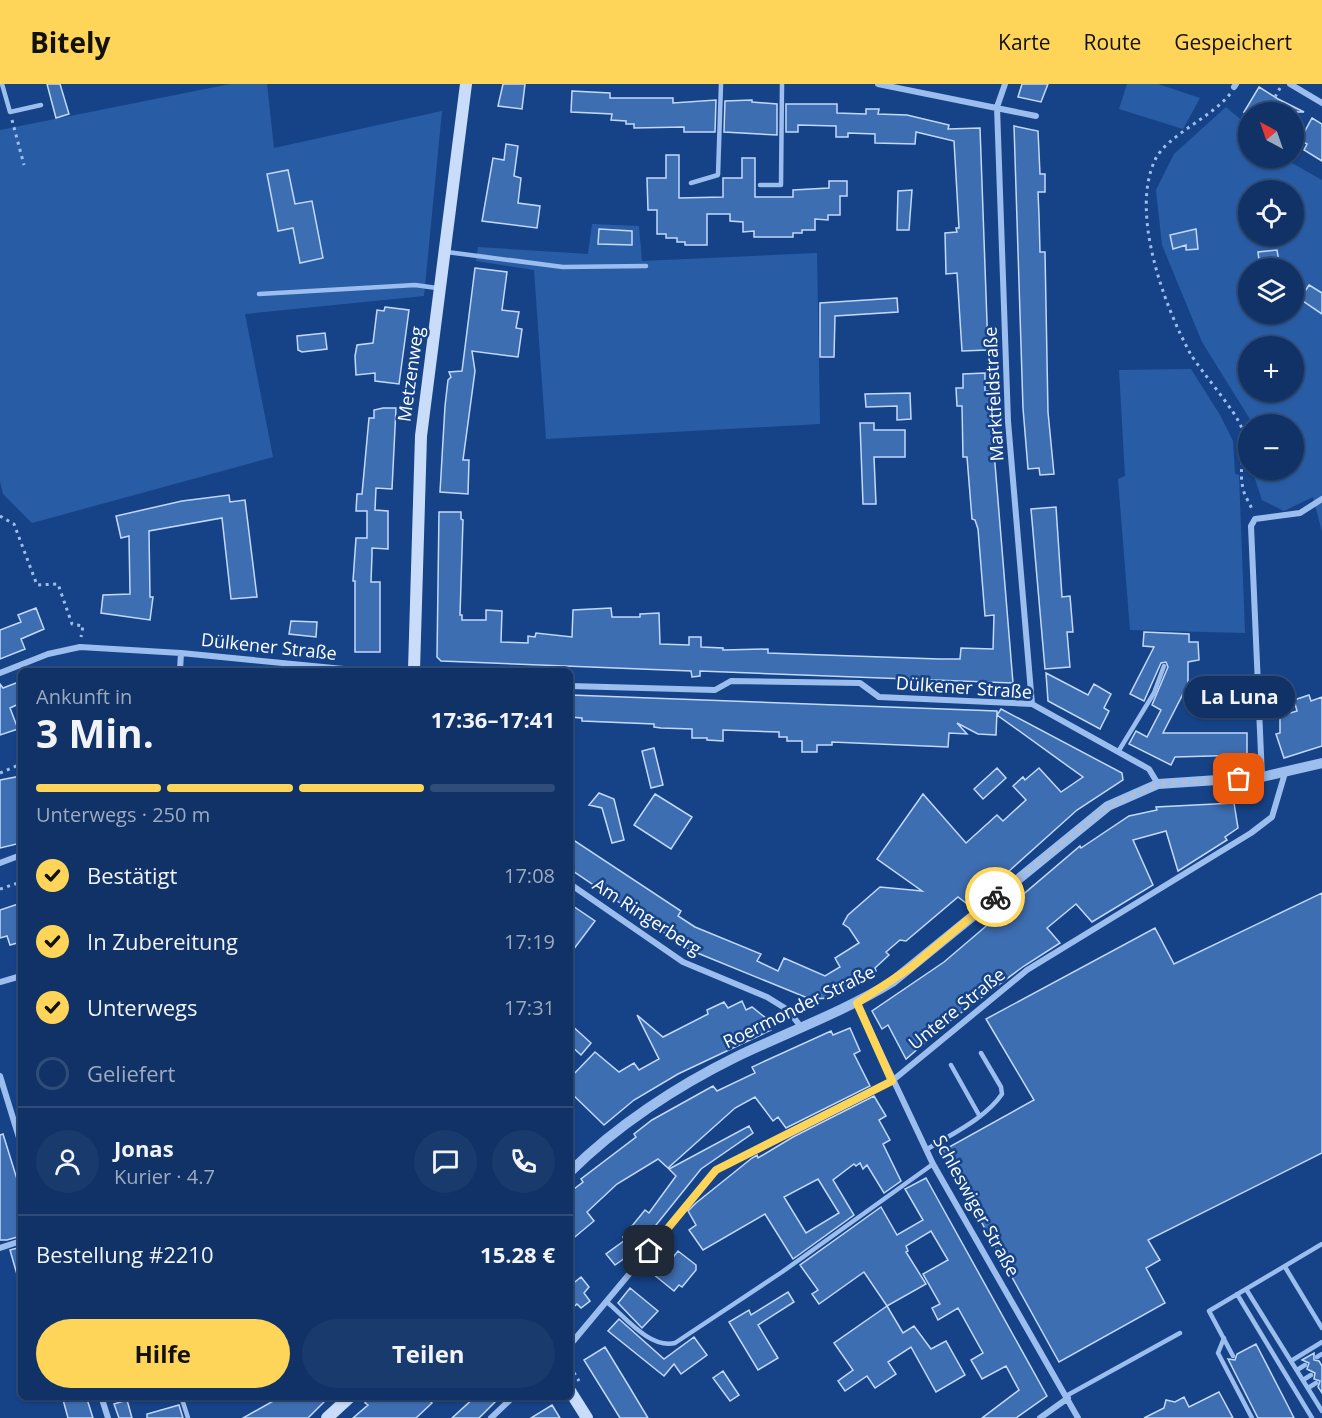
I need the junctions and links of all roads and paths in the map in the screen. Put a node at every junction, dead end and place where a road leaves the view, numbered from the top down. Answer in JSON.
{"nodes":[{"id":1,"x":2,"y":84,"type":"edge"},
{"id":2,"x":466,"y":84,"type":"edge"},
{"id":3,"x":720,"y":84,"type":"edge"},
{"id":4,"x":782,"y":84,"type":"edge"},
{"id":5,"x":878,"y":84,"type":"edge"},
{"id":6,"x":1005,"y":84,"type":"edge"},
{"id":7,"x":1283,"y":84,"type":"edge"},
{"id":8,"x":1290,"y":84,"type":"edge"},
{"id":9,"x":1235,"y":86,"type":"edge"},
{"id":10,"x":1275,"y":97,"type":"dead end"},
{"id":11,"x":1322,"y":103,"type":"edge"},
{"id":12,"x":41,"y":105,"type":"dead end"},
{"id":13,"x":997,"y":107,"type":"junction"},
{"id":14,"x":10,"y":112,"type":"junction"},
{"id":15,"x":1036,"y":116,"type":"dead end"},
{"id":16,"x":24,"y":165,"type":"dead end"},
{"id":17,"x":691,"y":183,"type":"dead end"},
{"id":18,"x":760,"y":185,"type":"dead end"},
{"id":19,"x":444,"y":252,"type":"junction"},
{"id":20,"x":646,"y":267,"type":"dead end"},
{"id":21,"x":440,"y":289,"type":"junction"},
{"id":22,"x":259,"y":294,"type":"dead end"},
{"id":23,"x":1322,"y":500,"type":"edge"},
{"id":24,"x":0,"y":516,"type":"edge"},
{"id":25,"x":1255,"y":519,"type":"junction"},
{"id":26,"x":81,"y":633,"type":"dead end"},
{"id":27,"x":180,"y":653,"type":"junction"},
{"id":28,"x":1164,"y":666,"type":"dead end"},
{"id":29,"x":180,"y":668,"type":"edge"},
{"id":30,"x":334,"y":668,"type":"edge"},
{"id":31,"x":414,"y":668,"type":"edge"},
{"id":32,"x":0,"y":673,"type":"edge"},
{"id":33,"x":573,"y":686,"type":"edge"},
{"id":34,"x":1032,"y":704,"type":"junction"},
{"id":35,"x":1118,"y":752,"type":"junction"},
{"id":36,"x":1322,"y":763,"type":"edge"},
{"id":37,"x":18,"y":765,"type":"edge"},
{"id":38,"x":0,"y":773,"type":"edge"},
{"id":39,"x":1285,"y":773,"type":"junction"},
{"id":40,"x":1262,"y":777,"type":"junction"},
{"id":41,"x":1158,"y":784,"type":"junction"},
{"id":42,"x":18,"y":856,"type":"edge"},
{"id":43,"x":0,"y":863,"type":"edge"},
{"id":44,"x":18,"y":883,"type":"edge"},
{"id":45,"x":573,"y":886,"type":"edge"},
{"id":46,"x":0,"y":889,"type":"edge"},
{"id":47,"x":18,"y":977,"type":"edge"},
{"id":48,"x":0,"y":982,"type":"edge"},
{"id":49,"x":857,"y":1003,"type":"junction"},
{"id":50,"x":801,"y":1027,"type":"junction"},
{"id":51,"x":981,"y":1053,"type":"dead end"},
{"id":52,"x":951,"y":1065,"type":"dead end"},
{"id":53,"x":0,"y":1076,"type":"edge"},
{"id":54,"x":892,"y":1081,"type":"junction"},
{"id":55,"x":979,"y":1116,"type":"junction"},
{"id":56,"x":18,"y":1134,"type":"edge"},
{"id":57,"x":926,"y":1150,"type":"junction"},
{"id":58,"x":933,"y":1164,"type":"junction"},
{"id":59,"x":573,"y":1169,"type":"edge"},
{"id":60,"x":18,"y":1242,"type":"edge"},
{"id":61,"x":1322,"y":1244,"type":"edge"},
{"id":62,"x":0,"y":1248,"type":"edge"},
{"id":63,"x":1285,"y":1267,"type":"junction"},
{"id":64,"x":1246,"y":1289,"type":"junction"},
{"id":65,"x":1237,"y":1294,"type":"junction"},
{"id":66,"x":607,"y":1302,"type":"junction"},
{"id":67,"x":1322,"y":1328,"type":"edge"},
{"id":68,"x":1180,"y":1333,"type":"dead end"},
{"id":69,"x":1224,"y":1338,"type":"junction"},
{"id":70,"x":573,"y":1342,"type":"edge"},
{"id":71,"x":1322,"y":1342,"type":"edge"},
{"id":72,"x":1322,"y":1354,"type":"edge"},
{"id":73,"x":1233,"y":1356,"type":"dead end"},
{"id":74,"x":1317,"y":1357,"type":"dead end"},
{"id":75,"x":1291,"y":1361,"type":"junction"},
{"id":76,"x":1305,"y":1365,"type":"dead end"},
{"id":77,"x":1297,"y":1371,"type":"junction"},
{"id":78,"x":1311,"y":1375,"type":"dead end"},
{"id":79,"x":1303,"y":1380,"type":"junction"},
{"id":80,"x":1316,"y":1383,"type":"dead end"},
{"id":81,"x":1308,"y":1388,"type":"junction"},
{"id":82,"x":573,"y":1396,"type":"edge"},
{"id":83,"x":1067,"y":1397,"type":"junction"},
{"id":84,"x":102,"y":1400,"type":"edge"},
{"id":85,"x":182,"y":1400,"type":"edge"},
{"id":86,"x":347,"y":1400,"type":"edge"},
{"id":87,"x":511,"y":1400,"type":"edge"},
{"id":88,"x":1321,"y":1407,"type":"edge"},
{"id":89,"x":108,"y":1418,"type":"edge"},
{"id":90,"x":188,"y":1418,"type":"edge"},
{"id":91,"x":327,"y":1418,"type":"edge"},
{"id":92,"x":491,"y":1418,"type":"edge"},
{"id":93,"x":587,"y":1418,"type":"edge"},
{"id":94,"x":1041,"y":1418,"type":"edge"},
{"id":95,"x":1078,"y":1418,"type":"edge"},
{"id":96,"x":1252,"y":1418,"type":"edge"},
{"id":97,"x":1312,"y":1418,"type":"edge"}],
"edges":[{"from":1,"to":14,"type":"lane"},
{"from":2,"to":19,"type":"main road","name":"Metzenweg"},
{"from":3,"to":17,"type":"lane"},
{"from":4,"to":18,"type":"lane"},
{"from":5,"to":13,"type":"street"},
{"from":6,"to":13,"type":"street","name":"Marktfeldstraße"},
{"from":7,"to":10,"type":"path"},
{"from":8,"to":11,"type":"street"},
{"from":9,"to":25,"type":"path"},
{"from":12,"to":14,"type":"lane"},
{"from":13,"to":15,"type":"street"},
{"from":13,"to":34,"type":"street","name":"Marktfeldstraße"},
{"from":14,"to":16,"type":"path"},
{"from":19,"to":20,"type":"lane"},
{"from":19,"to":21,"type":"main road","name":"Metzenweg"},
{"from":21,"to":22,"type":"lane"},
{"from":21,"to":31,"type":"main road","name":"Metzenweg"},
{"from":23,"to":25,"type":"street"},
{"from":24,"to":26,"type":"path"},
{"from":25,"to":40,"type":"street"},
{"from":27,"to":29,"type":"street"},
{"from":27,"to":30,"type":"street","name":"Dülkener Straße"},
{"from":27,"to":32,"type":"street","name":"Dülkener Straße"},
{"from":28,"to":35,"type":"lane"},
{"from":33,"to":34,"type":"street","name":"Dülkener Straße"},
{"from":34,"to":35,"type":"street","name":"Dülkener Straße"},
{"from":35,"to":41,"type":"street","name":"Dülkener Straße"},
{"from":36,"to":39,"type":"street","name":"Roermonder Straße"},
{"from":37,"to":38,"type":"path"},
{"from":39,"to":40,"type":"street","name":"Roermonder Straße"},
{"from":39,"to":54,"type":"street","name":"Untere Straße"},
{"from":40,"to":41,"type":"street","name":"Roermonder Straße"},
{"from":41,"to":49,"type":"street","name":"Roermonder Straße"},
{"from":42,"to":43,"type":"street"},
{"from":44,"to":46,"type":"path"},
{"from":45,"to":50,"type":"street","name":"Am Ringerberg"},
{"from":47,"to":48,"type":"street"},
{"from":49,"to":50,"type":"street","name":"Roermonder Straße"},
{"from":49,"to":54,"type":"street","name":"Schleswiger Straße"},
{"from":50,"to":59,"type":"street","name":"Roermonder Straße"},
{"from":51,"to":55,"type":"lane"},
{"from":52,"to":55,"type":"lane"},
{"from":53,"to":56,"type":"street"},
{"from":54,"to":57,"type":"street","name":"Schleswiger Straße"},
{"from":54,"to":66,"type":"street","name":"Untere Straße"},
{"from":55,"to":57,"type":"lane"},
{"from":57,"to":58,"type":"street","name":"Schleswiger Straße"},
{"from":58,"to":66,"type":"lane"},
{"from":58,"to":83,"type":"street","name":"Schleswiger Straße"},
{"from":60,"to":62,"type":"street"},
{"from":61,"to":63,"type":"lane"},
{"from":63,"to":64,"type":"lane"},
{"from":63,"to":67,"type":"lane"},
{"from":64,"to":65,"type":"lane"},
{"from":64,"to":75,"type":"lane"},
{"from":65,"to":69,"type":"lane"},
{"from":65,"to":97,"type":"lane"},
{"from":66,"to":70,"type":"street","name":"Untere Straße"},
{"from":68,"to":83,"type":"lane"},
{"from":69,"to":73,"type":"lane"},
{"from":69,"to":96,"type":"lane"},
{"from":71,"to":75,"type":"lane"},
{"from":72,"to":74,"type":"lane"},
{"from":75,"to":77,"type":"lane"},
{"from":76,"to":77,"type":"lane"},
{"from":77,"to":79,"type":"lane"},
{"from":78,"to":79,"type":"lane"},
{"from":79,"to":81,"type":"lane"},
{"from":80,"to":81,"type":"lane"},
{"from":81,"to":88,"type":"lane"},
{"from":82,"to":93,"type":"main road"},
{"from":83,"to":94,"type":"street"},
{"from":83,"to":95,"type":"street","name":"Schleswiger Straße"},
{"from":84,"to":89,"type":"street"},
{"from":85,"to":90,"type":"lane"},
{"from":86,"to":91,"type":"main road"},
{"from":87,"to":92,"type":"street"}]}
